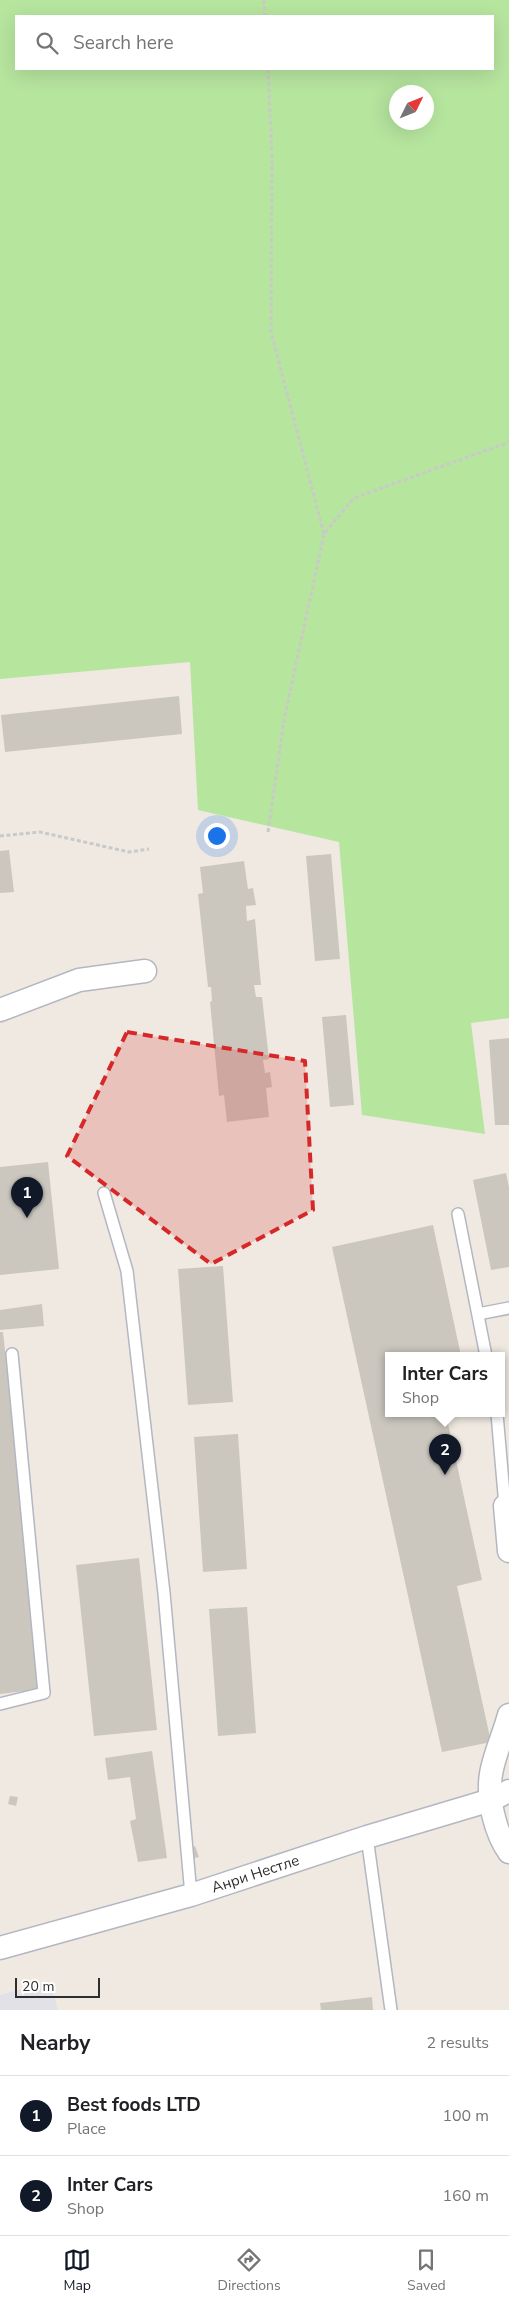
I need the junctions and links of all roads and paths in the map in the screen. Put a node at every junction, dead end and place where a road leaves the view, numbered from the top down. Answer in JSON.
{"nodes":[{"id":1,"x":264,"y":0,"type":"edge"},
{"id":2,"x":265,"y":15,"type":"edge"},
{"id":3,"x":268,"y":70,"type":"edge"},
{"id":4,"x":509,"y":442,"type":"edge"},
{"id":5,"x":324,"y":534,"type":"junction"},
{"id":6,"x":268,"y":832,"type":"dead end"},
{"id":7,"x":0,"y":836,"type":"edge"},
{"id":8,"x":149,"y":849,"type":"dead end"},
{"id":9,"x":145,"y":971,"type":"dead end"},
{"id":10,"x":0,"y":1010,"type":"edge"},
{"id":11,"x":104,"y":1193,"type":"dead end"},
{"id":12,"x":458,"y":1214,"type":"dead end"},
{"id":13,"x":509,"y":1308,"type":"edge"},
{"id":14,"x":478,"y":1314,"type":"junction"},
{"id":15,"x":485,"y":1352,"type":"edge"},
{"id":16,"x":12,"y":1354,"type":"dead end"},
{"id":17,"x":497,"y":1417,"type":"edge"},
{"id":18,"x":507,"y":1506,"type":"edge"},
{"id":19,"x":509,"y":1551,"type":"edge"},
{"id":20,"x":0,"y":1704,"type":"edge"},
{"id":21,"x":509,"y":1715,"type":"edge"},
{"id":22,"x":500,"y":1795,"type":"edge"},
{"id":23,"x":367,"y":1837,"type":"junction"},
{"id":24,"x":509,"y":1852,"type":"edge"},
{"id":25,"x":191,"y":1895,"type":"junction"},
{"id":26,"x":0,"y":1948,"type":"edge"},
{"id":27,"x":391,"y":2010,"type":"edge"}],
"edges":[{"from":1,"to":2,"type":"path"},
{"from":3,"to":5,"type":"path"},
{"from":4,"to":5,"type":"path"},
{"from":5,"to":6,"type":"path"},
{"from":7,"to":8,"type":"path"},
{"from":9,"to":10,"type":"street"},
{"from":11,"to":25,"type":"lane"},
{"from":12,"to":14,"type":"lane"},
{"from":13,"to":14,"type":"lane"},
{"from":14,"to":15,"type":"lane"},
{"from":16,"to":20,"type":"lane"},
{"from":17,"to":18,"type":"lane"},
{"from":18,"to":19,"type":"street"},
{"from":21,"to":22,"type":"street"},
{"from":22,"to":23,"type":"street","name":"Анри Нестле"},
{"from":22,"to":24,"type":"street"},
{"from":23,"to":25,"type":"street","name":"Анри Нестле"},
{"from":23,"to":27,"type":"lane"},
{"from":25,"to":26,"type":"street","name":"Анри Нестле"}]}
